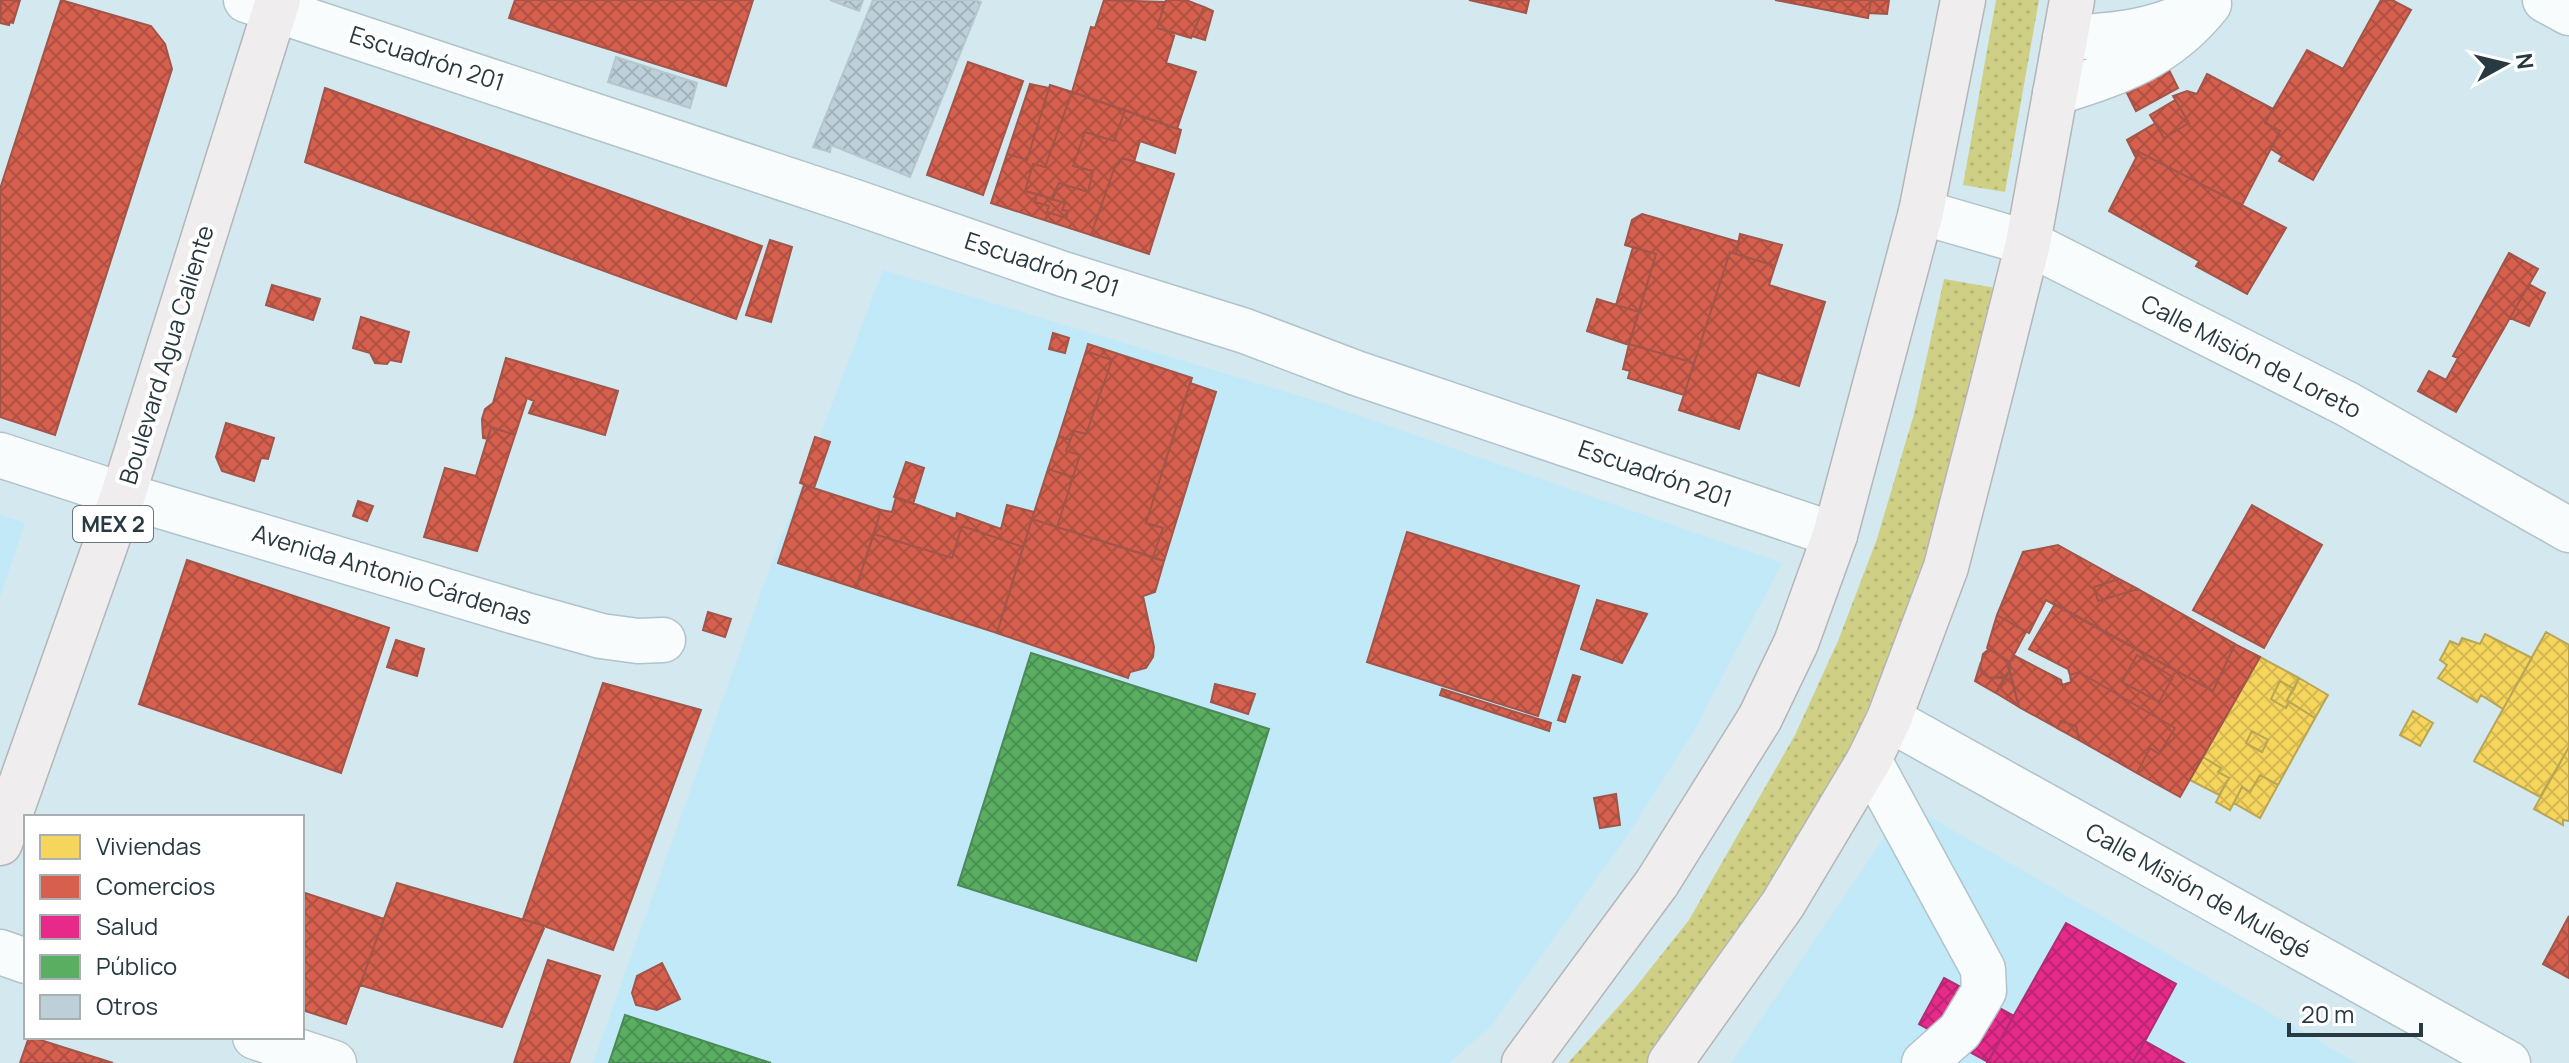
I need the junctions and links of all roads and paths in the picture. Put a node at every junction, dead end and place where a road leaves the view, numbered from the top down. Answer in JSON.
{"nodes":[{"id":1,"x":1963,"y":0,"type":"edge"},
{"id":2,"x":2545,"y":0,"type":"edge"},
{"id":3,"x":2211,"y":2,"type":"edge"},
{"id":4,"x":267,"y":3,"type":"edge"},
{"id":5,"x":2569,"y":13,"type":"edge"},
{"id":6,"x":2069,"y":19,"type":"edge"},
{"id":7,"x":2055,"y":93,"type":"junction"},
{"id":8,"x":1921,"y":212,"type":"junction"},
{"id":9,"x":2028,"y":243,"type":"junction"},
{"id":10,"x":0,"y":455,"type":"edge"},
{"id":11,"x":123,"y":495,"type":"junction"},
{"id":12,"x":2569,"y":530,"type":"edge"},
{"id":13,"x":1835,"y":535,"type":"junction"},
{"id":14,"x":663,"y":640,"type":"dead end"},
{"id":15,"x":1889,"y":719,"type":"junction"},
{"id":16,"x":1869,"y":760,"type":"junction"},
{"id":17,"x":0,"y":843,"type":"edge"},
{"id":18,"x":0,"y":952,"type":"edge"},
{"id":19,"x":24,"y":960,"type":"edge"},
{"id":20,"x":261,"y":1039,"type":"edge"},
{"id":21,"x":334,"y":1063,"type":"edge"},
{"id":22,"x":1524,"y":1063,"type":"edge"},
{"id":23,"x":1670,"y":1063,"type":"edge"},
{"id":24,"x":1924,"y":1063,"type":"edge"},
{"id":25,"x":2508,"y":1063,"type":"edge"}],
"edges":[{"from":1,"to":8,"type":"main road"},
{"from":2,"to":5,"type":"street"},
{"from":3,"to":6,"type":"street"},
{"from":3,"to":7,"type":"street"},
{"from":4,"to":11,"type":"main road","name":"Boulevard Agua Caliente","number":"MEX 2"},
{"from":4,"to":13,"type":"street","name":"Escuadrón 201"},
{"from":6,"to":7,"type":"main road"},
{"from":7,"to":9,"type":"main road"},
{"from":8,"to":9,"type":"street","name":"Calle Misión de Loreto"},
{"from":8,"to":13,"type":"main road"},
{"from":9,"to":12,"type":"street","name":"Calle Misión de Loreto"},
{"from":9,"to":15,"type":"main road"},
{"from":10,"to":11,"type":"street","name":"Avenida Antonio Cárdenas"},
{"from":11,"to":14,"type":"street","name":"Avenida Antonio Cárdenas"},
{"from":11,"to":17,"type":"main road","name":"Boulevard Agua Caliente","number":"MEX 2"},
{"from":13,"to":22,"type":"main road"},
{"from":15,"to":16,"type":"main road"},
{"from":15,"to":25,"type":"street","name":"Calle Misión de Mulegé"},
{"from":16,"to":23,"type":"main road"},
{"from":16,"to":24,"type":"street"},
{"from":18,"to":19,"type":"street"},
{"from":20,"to":21,"type":"street"}]}
